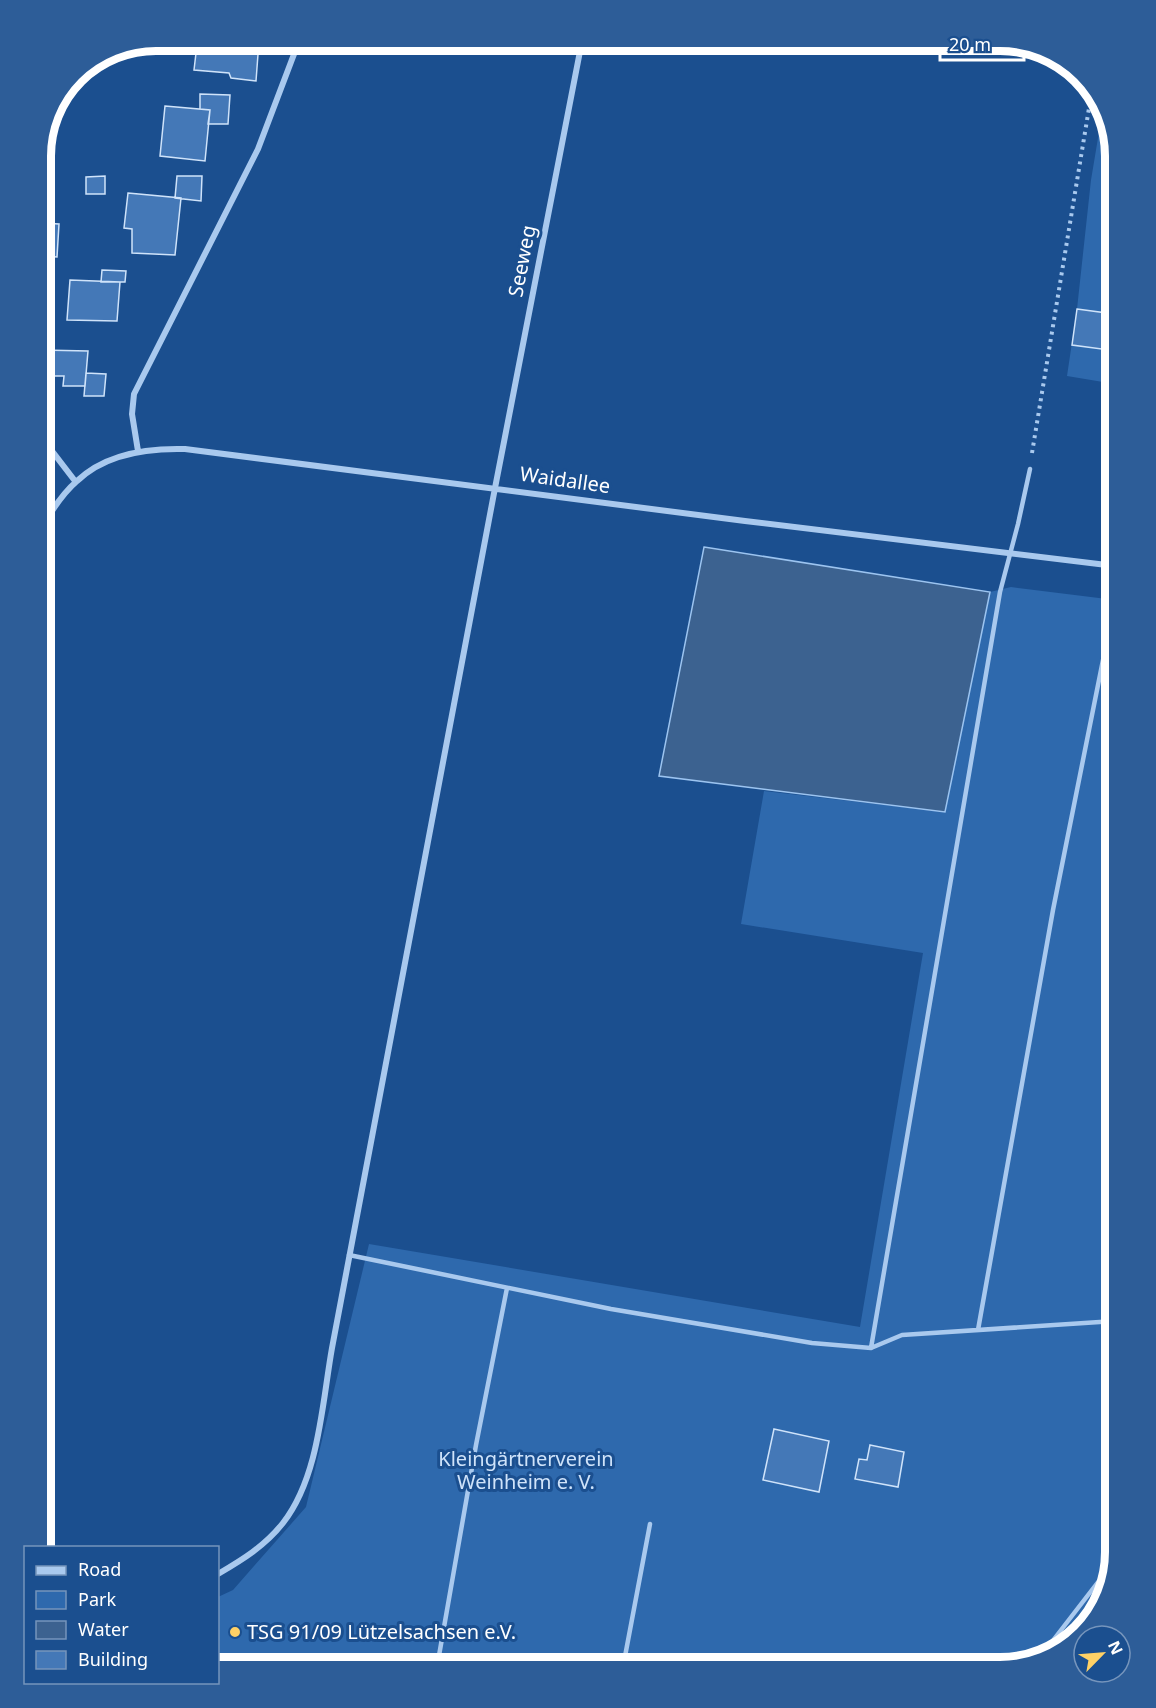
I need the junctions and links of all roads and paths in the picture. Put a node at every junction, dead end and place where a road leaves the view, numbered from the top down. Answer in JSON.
{"nodes":[{"id":1,"x":294,"y":51,"type":"edge"},
{"id":2,"x":580,"y":51,"type":"edge"},
{"id":3,"x":1090,"y":102,"type":"edge"},
{"id":4,"x":51,"y":450,"type":"edge"},
{"id":5,"x":138,"y":451,"type":"junction"},
{"id":6,"x":1030,"y":469,"type":"joint"},
{"id":7,"x":75,"y":481,"type":"junction"},
{"id":8,"x":495,"y":488,"type":"junction"},
{"id":9,"x":51,"y":515,"type":"edge"},
{"id":10,"x":1010,"y":554,"type":"junction"},
{"id":11,"x":1105,"y":565,"type":"edge"},
{"id":12,"x":1105,"y":653,"type":"edge"},
{"id":13,"x":350,"y":1255,"type":"junction"},
{"id":14,"x":507,"y":1288,"type":"junction"},
{"id":15,"x":1105,"y":1322,"type":"edge"},
{"id":16,"x":978,"y":1330,"type":"junction"},
{"id":17,"x":871,"y":1348,"type":"junction"},
{"id":18,"x":650,"y":1524,"type":"dead end"},
{"id":19,"x":219,"y":1573,"type":"edge"},
{"id":20,"x":1101,"y":1578,"type":"edge"},
{"id":21,"x":1050,"y":1644,"type":"edge"},
{"id":22,"x":439,"y":1657,"type":"edge"},
{"id":23,"x":625,"y":1657,"type":"edge"}],
"edges":[{"from":1,"to":5,"type":"street"},
{"from":2,"to":8,"type":"street","name":"Seeweg"},
{"from":3,"to":6,"type":"path"},
{"from":4,"to":7,"type":"street"},
{"from":5,"to":7,"type":"street","name":"Waidallee"},
{"from":5,"to":8,"type":"street","name":"Waidallee"},
{"from":6,"to":10,"type":"lane"},
{"from":7,"to":9,"type":"street","name":"Waidallee"},
{"from":8,"to":10,"type":"street","name":"Waidallee"},
{"from":8,"to":13,"type":"street","name":"Seeweg"},
{"from":10,"to":11,"type":"street","name":"Waidallee"},
{"from":10,"to":17,"type":"lane"},
{"from":12,"to":16,"type":"lane"},
{"from":13,"to":14,"type":"lane"},
{"from":13,"to":19,"type":"street","name":"Seeweg"},
{"from":14,"to":17,"type":"lane"},
{"from":14,"to":22,"type":"lane"},
{"from":15,"to":16,"type":"lane"},
{"from":16,"to":17,"type":"lane"},
{"from":18,"to":23,"type":"lane"},
{"from":20,"to":21,"type":"lane"}]}
